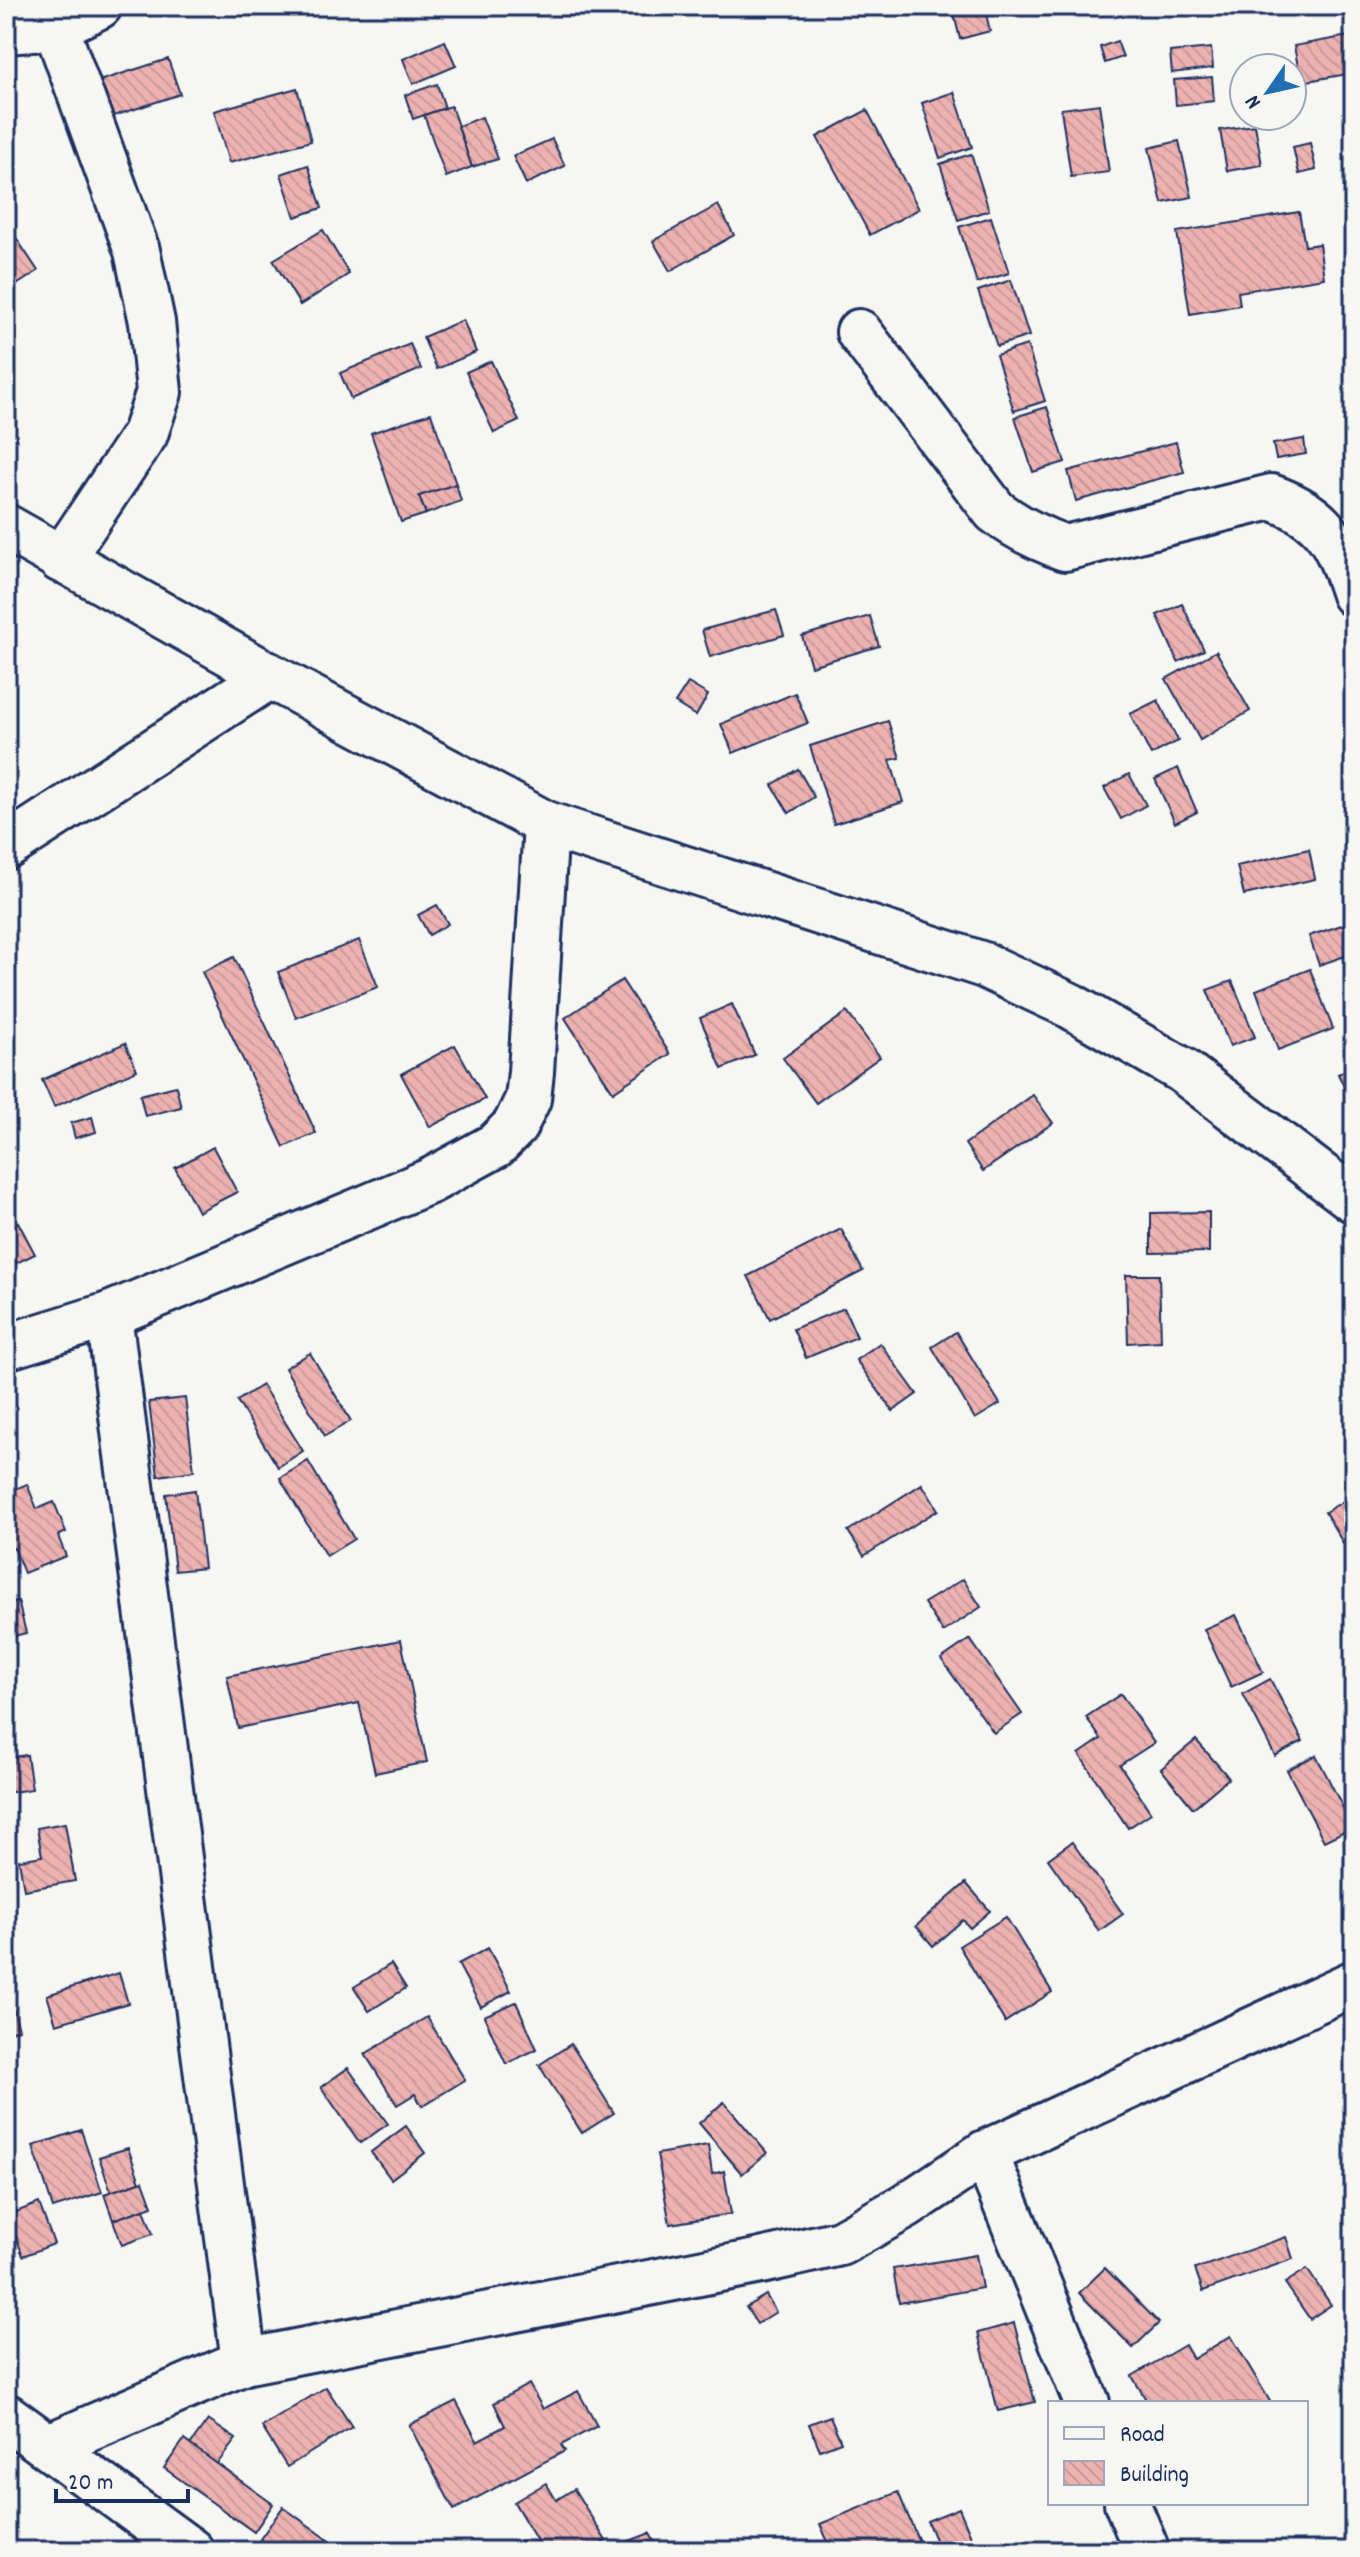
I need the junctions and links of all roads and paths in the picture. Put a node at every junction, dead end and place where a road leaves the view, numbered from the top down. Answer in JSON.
{"nodes":[{"id":1,"x":99,"y":6,"type":"edge"},
{"id":2,"x":50,"y":17,"type":"edge"},
{"id":3,"x":6,"y":31,"type":"edge"},
{"id":4,"x":859,"y":332,"type":"dead end"},
{"id":5,"x":6,"y":527,"type":"edge"},
{"id":6,"x":61,"y":560,"type":"junction"},
{"id":7,"x":1354,"y":594,"type":"edge"},
{"id":8,"x":270,"y":676,"type":"junction"},
{"id":9,"x":546,"y":824,"type":"junction"},
{"id":10,"x":6,"y":847,"type":"edge"},
{"id":11,"x":1354,"y":1200,"type":"edge"},
{"id":12,"x":109,"y":1315,"type":"junction"},
{"id":13,"x":6,"y":1347,"type":"edge"},
{"id":14,"x":1354,"y":1983,"type":"edge"},
{"id":15,"x":985,"y":2153,"type":"junction"},
{"id":16,"x":244,"y":2362,"type":"junction"},
{"id":17,"x":1086,"y":2401,"type":"edge"},
{"id":18,"x":6,"y":2416,"type":"edge"},
{"id":19,"x":49,"y":2446,"type":"junction"},
{"id":20,"x":1128,"y":2505,"type":"edge"},
{"id":21,"x":191,"y":2551,"type":"edge"},
{"id":22,"x":1147,"y":2551,"type":"edge"}],
"edges":[{"from":1,"to":2,"type":"street"},
{"from":2,"to":3,"type":"street"},
{"from":2,"to":6,"type":"street"},
{"from":4,"to":7,"type":"street"},
{"from":5,"to":6,"type":"street"},
{"from":6,"to":8,"type":"street"},
{"from":8,"to":9,"type":"street"},
{"from":8,"to":10,"type":"street"},
{"from":9,"to":11,"type":"street"},
{"from":9,"to":12,"type":"street"},
{"from":12,"to":13,"type":"street"},
{"from":12,"to":16,"type":"street"},
{"from":14,"to":15,"type":"street"},
{"from":15,"to":16,"type":"street"},
{"from":15,"to":17,"type":"street"},
{"from":16,"to":19,"type":"street"},
{"from":18,"to":19,"type":"street"},
{"from":19,"to":21,"type":"street"},
{"from":20,"to":22,"type":"street"}]}
